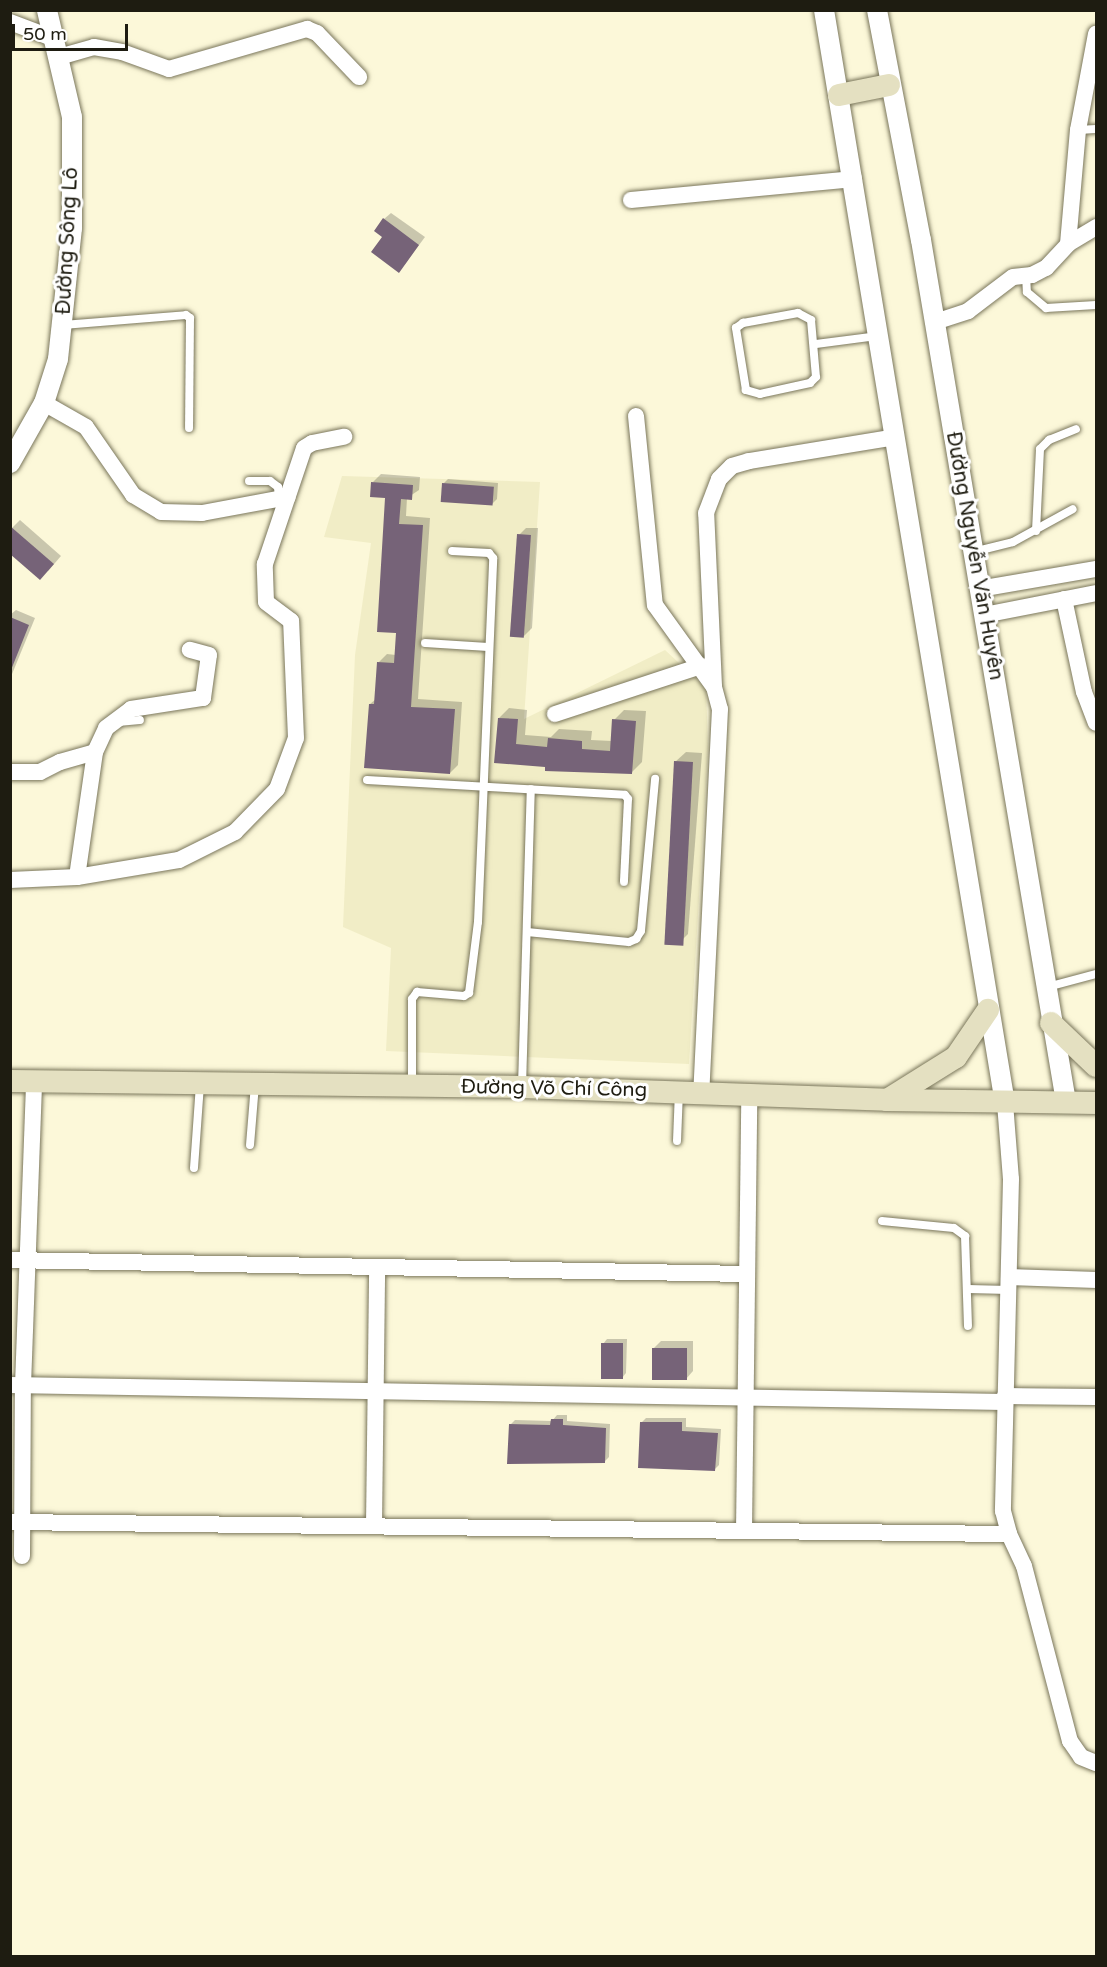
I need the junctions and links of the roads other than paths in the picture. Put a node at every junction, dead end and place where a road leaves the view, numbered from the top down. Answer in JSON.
{"nodes":[{"id":1,"x":47,"y":10,"type":"edge"},
{"id":2,"x":824,"y":10,"type":"edge"},
{"id":3,"x":877,"y":10,"type":"edge"},
{"id":4,"x":10,"y":22,"type":"edge"},
{"id":5,"x":1096,"y":34,"type":"edge"},
{"id":6,"x":57,"y":48,"type":"junction"},
{"id":7,"x":359,"y":77,"type":"dead end"},
{"id":8,"x":890,"y":85,"type":"junction"},
{"id":9,"x":839,"y":95,"type":"junction"},
{"id":10,"x":1096,"y":129,"type":"edge"},
{"id":11,"x":1078,"y":130,"type":"junction"},
{"id":12,"x":854,"y":179,"type":"junction"},
{"id":13,"x":631,"y":200,"type":"dead end"},
{"id":14,"x":1096,"y":227,"type":"edge"},
{"id":15,"x":1068,"y":244,"type":"junction"},
{"id":16,"x":1026,"y":275,"type":"junction"},
{"id":17,"x":1096,"y":305,"type":"edge"},
{"id":18,"x":935,"y":322,"type":"junction"},
{"id":19,"x":63,"y":325,"type":"junction"},
{"id":20,"x":878,"y":336,"type":"junction"},
{"id":21,"x":816,"y":344,"type":"junction"},
{"id":22,"x":44,"y":403,"type":"junction"},
{"id":23,"x":636,"y":416,"type":"dead end"},
{"id":24,"x":189,"y":428,"type":"dead end"},
{"id":25,"x":1076,"y":429,"type":"dead end"},
{"id":26,"x":344,"y":437,"type":"dead end"},
{"id":27,"x":895,"y":437,"type":"junction"},
{"id":28,"x":10,"y":463,"type":"edge"},
{"id":29,"x":249,"y":481,"type":"dead end"},
{"id":30,"x":284,"y":497,"type":"junction"},
{"id":31,"x":1073,"y":509,"type":"dead end"},
{"id":32,"x":1036,"y":531,"type":"junction"},
{"id":33,"x":452,"y":551,"type":"dead end"},
{"id":34,"x":973,"y":553,"type":"junction"},
{"id":35,"x":1096,"y":569,"type":"edge"},
{"id":36,"x":979,"y":590,"type":"junction"},
{"id":37,"x":1096,"y":593,"type":"edge"},
{"id":38,"x":1064,"y":599,"type":"junction"},
{"id":39,"x":984,"y":615,"type":"junction"},
{"id":40,"x":425,"y":643,"type":"dead end"},
{"id":41,"x":488,"y":647,"type":"junction"},
{"id":42,"x":190,"y":650,"type":"dead end"},
{"id":43,"x":701,"y":666,"type":"junction"},
{"id":44,"x":714,"y":687,"type":"junction"},
{"id":45,"x":555,"y":714,"type":"dead end"},
{"id":46,"x":140,"y":720,"type":"dead end"},
{"id":47,"x":112,"y":722,"type":"junction"},
{"id":48,"x":1096,"y":723,"type":"edge"},
{"id":49,"x":95,"y":752,"type":"junction"},
{"id":50,"x":10,"y":772,"type":"edge"},
{"id":51,"x":655,"y":779,"type":"dead end"},
{"id":52,"x":367,"y":780,"type":"dead end"},
{"id":53,"x":483,"y":785,"type":"junction"},
{"id":54,"x":531,"y":789,"type":"junction"},
{"id":55,"x":77,"y":877,"type":"junction"},
{"id":56,"x":10,"y":880,"type":"edge"},
{"id":57,"x":624,"y":882,"type":"dead end"},
{"id":58,"x":528,"y":932,"type":"junction"},
{"id":59,"x":1096,"y":974,"type":"edge"},
{"id":60,"x":1046,"y":987,"type":"junction"},
{"id":61,"x":988,"y":1010,"type":"junction"},
{"id":62,"x":1051,"y":1023,"type":"junction"},
{"id":63,"x":1096,"y":1066,"type":"edge"},
{"id":64,"x":10,"y":1081,"type":"edge"},
{"id":65,"x":34,"y":1082,"type":"junction"},
{"id":66,"x":200,"y":1083,"type":"junction"},
{"id":67,"x":255,"y":1084,"type":"junction"},
{"id":68,"x":412,"y":1085,"type":"junction"},
{"id":69,"x":522,"y":1087,"type":"junction"},
{"id":70,"x":690,"y":1092,"type":"junction"},
{"id":71,"x":749,"y":1094,"type":"junction"},
{"id":72,"x":887,"y":1100,"type":"junction"},
{"id":73,"x":1066,"y":1102,"type":"junction"},
{"id":74,"x":1005,"y":1103,"type":"junction"},
{"id":75,"x":1096,"y":1103,"type":"edge"},
{"id":76,"x":677,"y":1141,"type":"dead end"},
{"id":77,"x":250,"y":1145,"type":"dead end"},
{"id":78,"x":194,"y":1168,"type":"dead end"},
{"id":79,"x":882,"y":1221,"type":"dead end"},
{"id":80,"x":19,"y":1260,"type":"edge"},
{"id":81,"x":377,"y":1268,"type":"junction"},
{"id":82,"x":747,"y":1274,"type":"junction"},
{"id":83,"x":1096,"y":1280,"type":"edge"},
{"id":84,"x":1009,"y":1284,"type":"junction"},
{"id":85,"x":968,"y":1289,"type":"junction"},
{"id":86,"x":968,"y":1326,"type":"dead end"},
{"id":87,"x":17,"y":1385,"type":"edge"},
{"id":88,"x":376,"y":1391,"type":"junction"},
{"id":89,"x":745,"y":1397,"type":"junction"},
{"id":90,"x":1096,"y":1397,"type":"edge"},
{"id":91,"x":1005,"y":1399,"type":"junction"},
{"id":92,"x":16,"y":1522,"type":"edge"},
{"id":93,"x":374,"y":1526,"type":"junction"},
{"id":94,"x":744,"y":1531,"type":"junction"},
{"id":95,"x":1009,"y":1534,"type":"junction"},
{"id":96,"x":22,"y":1556,"type":"dead end"},
{"id":97,"x":1096,"y":1763,"type":"edge"}],
"edges":[{"from":1,"to":6,"type":"street","name":"Đường Sông Lô"},
{"from":2,"to":9,"type":"street"},
{"from":3,"to":8,"type":"street","name":"Đường Nguyễn Văn Huyên"},
{"from":4,"to":6,"type":"street"},
{"from":5,"to":11,"type":"street"},
{"from":6,"to":7,"type":"street"},
{"from":6,"to":19,"type":"street","name":"Đường Sông Lô"},
{"from":8,"to":9,"type":"main road"},
{"from":8,"to":18,"type":"street","name":"Đường Nguyễn Văn Huyên"},
{"from":9,"to":12,"type":"street"},
{"from":10,"to":11,"type":"lane"},
{"from":11,"to":15,"type":"street"},
{"from":12,"to":13,"type":"street"},
{"from":12,"to":20,"type":"street"},
{"from":14,"to":15,"type":"street"},
{"from":15,"to":16,"type":"street"},
{"from":16,"to":17,"type":"lane"},
{"from":16,"to":18,"type":"street"},
{"from":18,"to":34,"type":"street","name":"Đường Nguyễn Văn Huyên"},
{"from":19,"to":22,"type":"street","name":"Đường Sông Lô"},
{"from":19,"to":24,"type":"lane"},
{"from":20,"to":21,"type":"lane"},
{"from":20,"to":27,"type":"street"},
{"from":21,"to":21,"type":"lane"},
{"from":22,"to":28,"type":"street","name":"Đường Sông Lô"},
{"from":22,"to":30,"type":"street"},
{"from":23,"to":43,"type":"street"},
{"from":25,"to":32,"type":"lane"},
{"from":26,"to":30,"type":"street"},
{"from":27,"to":44,"type":"street"},
{"from":27,"to":61,"type":"street"},
{"from":29,"to":30,"type":"lane"},
{"from":30,"to":55,"type":"street"},
{"from":31,"to":32,"type":"lane"},
{"from":32,"to":34,"type":"lane"},
{"from":33,"to":41,"type":"lane"},
{"from":34,"to":36,"type":"street","name":"Đường Nguyễn Văn Huyên"},
{"from":35,"to":36,"type":"street"},
{"from":36,"to":39,"type":"street","name":"Đường Nguyễn Văn Huyên"},
{"from":37,"to":38,"type":"street"},
{"from":38,"to":39,"type":"street"},
{"from":38,"to":48,"type":"street"},
{"from":39,"to":60,"type":"street","name":"Đường Nguyễn Văn Huyên"},
{"from":40,"to":41,"type":"lane"},
{"from":41,"to":53,"type":"lane"},
{"from":42,"to":47,"type":"street"},
{"from":43,"to":44,"type":"street"},
{"from":43,"to":45,"type":"street"},
{"from":44,"to":70,"type":"street"},
{"from":46,"to":47,"type":"lane"},
{"from":47,"to":49,"type":"street"},
{"from":49,"to":50,"type":"street"},
{"from":49,"to":55,"type":"street"},
{"from":51,"to":58,"type":"lane"},
{"from":52,"to":53,"type":"lane"},
{"from":53,"to":54,"type":"lane"},
{"from":53,"to":68,"type":"lane"},
{"from":54,"to":57,"type":"lane"},
{"from":54,"to":58,"type":"lane"},
{"from":55,"to":56,"type":"street"},
{"from":58,"to":69,"type":"lane"},
{"from":59,"to":60,"type":"lane"},
{"from":60,"to":62,"type":"street","name":"Đường Nguyễn Văn Huyên"},
{"from":61,"to":72,"type":"main road"},
{"from":61,"to":74,"type":"street"},
{"from":62,"to":63,"type":"main road"},
{"from":62,"to":73,"type":"street","name":"Đường Nguyễn Văn Huyên"},
{"from":64,"to":65,"type":"main road","name":"Đường Võ Chí Công"},
{"from":65,"to":66,"type":"main road","name":"Đường Võ Chí Công"},
{"from":65,"to":80,"type":"street"},
{"from":66,"to":67,"type":"main road","name":"Đường Võ Chí Công"},
{"from":66,"to":78,"type":"lane"},
{"from":67,"to":68,"type":"main road","name":"Đường Võ Chí Công"},
{"from":67,"to":77,"type":"lane"},
{"from":68,"to":69,"type":"main road","name":"Đường Võ Chí Công"},
{"from":69,"to":70,"type":"main road","name":"Đường Võ Chí Công"},
{"from":70,"to":71,"type":"main road","name":"Đường Võ Chí Công"},
{"from":70,"to":76,"type":"lane"},
{"from":71,"to":72,"type":"main road","name":"Đường Võ Chí Công"},
{"from":71,"to":82,"type":"street"},
{"from":72,"to":74,"type":"main road","name":"Đường Võ Chí Công"},
{"from":73,"to":74,"type":"main road","name":"Đường Võ Chí Công"},
{"from":73,"to":75,"type":"main road","name":"Đường Võ Chí Công"},
{"from":74,"to":84,"type":"street"},
{"from":79,"to":85,"type":"lane"},
{"from":80,"to":81,"type":"street"},
{"from":80,"to":87,"type":"street"},
{"from":81,"to":82,"type":"street"},
{"from":81,"to":88,"type":"street"},
{"from":82,"to":89,"type":"street"},
{"from":83,"to":84,"type":"street"},
{"from":84,"to":85,"type":"lane"},
{"from":84,"to":91,"type":"street"},
{"from":85,"to":86,"type":"lane"},
{"from":87,"to":88,"type":"street"},
{"from":87,"to":92,"type":"street"},
{"from":88,"to":89,"type":"street"},
{"from":88,"to":93,"type":"street"},
{"from":89,"to":91,"type":"street"},
{"from":89,"to":94,"type":"street"},
{"from":90,"to":91,"type":"street"},
{"from":91,"to":95,"type":"street"},
{"from":92,"to":93,"type":"street"},
{"from":92,"to":96,"type":"street"},
{"from":93,"to":94,"type":"street"},
{"from":94,"to":95,"type":"street"},
{"from":95,"to":97,"type":"street"}]}
